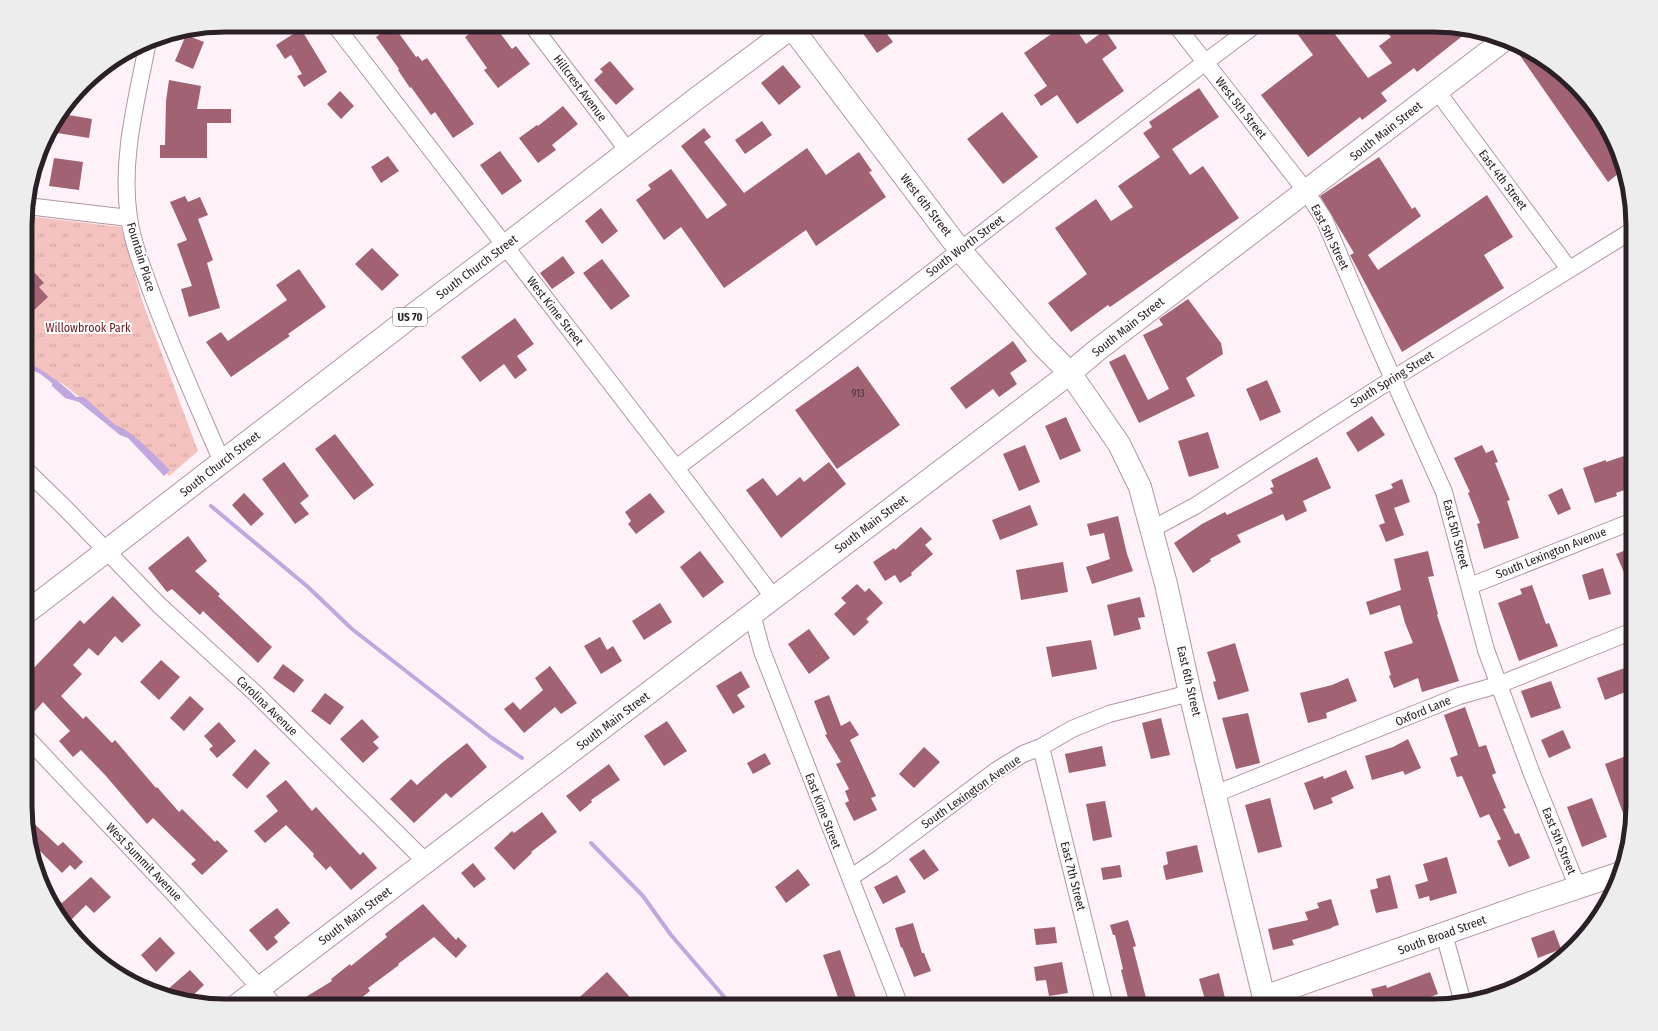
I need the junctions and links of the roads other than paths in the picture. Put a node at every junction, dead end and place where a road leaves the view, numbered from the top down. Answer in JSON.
{"nodes":[{"id":1,"x":340,"y":32,"type":"edge"},
{"id":2,"x":537,"y":32,"type":"edge"},
{"id":3,"x":785,"y":32,"type":"edge"},
{"id":4,"x":797,"y":32,"type":"edge"},
{"id":5,"x":1181,"y":32,"type":"edge"},
{"id":6,"x":1246,"y":32,"type":"edge"},
{"id":7,"x":1499,"y":44,"type":"edge"},
{"id":8,"x":146,"y":49,"type":"edge"},
{"id":9,"x":1205,"y":62,"type":"junction"},
{"id":10,"x":1437,"y":91,"type":"junction"},
{"id":11,"x":629,"y":152,"type":"junction"},
{"id":12,"x":1306,"y":192,"type":"junction"},
{"id":13,"x":33,"y":207,"type":"edge"},
{"id":14,"x":129,"y":218,"type":"junction"},
{"id":15,"x":1626,"y":234,"type":"edge"},
{"id":16,"x":505,"y":246,"type":"junction"},
{"id":17,"x":960,"y":250,"type":"junction"},
{"id":18,"x":1569,"y":269,"type":"junction"},
{"id":19,"x":1070,"y":374,"type":"junction"},
{"id":20,"x":1394,"y":378,"type":"junction"},
{"id":21,"x":222,"y":462,"type":"junction"},
{"id":22,"x":676,"y":468,"type":"junction"},
{"id":23,"x":32,"y":476,"type":"edge"},
{"id":24,"x":1626,"y":524,"type":"edge"},
{"id":25,"x":1152,"y":529,"type":"junction"},
{"id":26,"x":107,"y":551,"type":"junction"},
{"id":27,"x":1470,"y":586,"type":"junction"},
{"id":28,"x":774,"y":598,"type":"junction"},
{"id":29,"x":32,"y":608,"type":"edge"},
{"id":30,"x":752,"y":614,"type":"junction"},
{"id":31,"x":1626,"y":634,"type":"edge"},
{"id":32,"x":1498,"y":685,"type":"junction"},
{"id":33,"x":1190,"y":693,"type":"junction"},
{"id":34,"x":32,"y":743,"type":"edge"},
{"id":35,"x":1041,"y":747,"type":"junction"},
{"id":36,"x":1215,"y":794,"type":"junction"},
{"id":37,"x":425,"y":861,"type":"junction"},
{"id":38,"x":1613,"y":876,"type":"edge"},
{"id":39,"x":850,"y":878,"type":"junction"},
{"id":40,"x":1578,"y":888,"type":"junction"},
{"id":41,"x":1444,"y":934,"type":"junction"},
{"id":42,"x":260,"y":988,"type":"junction"},
{"id":43,"x":1461,"y":996,"type":"edge"},
{"id":44,"x":245,"y":999,"type":"edge"},
{"id":45,"x":269,"y":999,"type":"edge"},
{"id":46,"x":897,"y":999,"type":"edge"},
{"id":47,"x":1103,"y":999,"type":"edge"},
{"id":48,"x":1265,"y":999,"type":"edge"},
{"id":49,"x":1270,"y":999,"type":"edge"}],
"edges":[{"from":1,"to":16,"type":"street","name":"West Kime Street"},
{"from":2,"to":11,"type":"street","name":"Hillcrest Avenue"},
{"from":3,"to":11,"type":"street","name":"South Church Street","number":"US 70"},
{"from":4,"to":17,"type":"street","name":"West 6th Street"},
{"from":5,"to":9,"type":"street","name":"West 5th Street"},
{"from":6,"to":9,"type":"street","name":"South Worth Street"},
{"from":7,"to":10,"type":"street","name":"South Main Street"},
{"from":8,"to":14,"type":"street","name":"Fountain Place"},
{"from":9,"to":12,"type":"street","name":"West 5th Street"},
{"from":9,"to":17,"type":"street","name":"South Worth Street"},
{"from":10,"to":12,"type":"street","name":"South Main Street"},
{"from":10,"to":18,"type":"street","name":"East 4th Street"},
{"from":11,"to":16,"type":"street","name":"South Church Street","number":"US 70"},
{"from":12,"to":19,"type":"street","name":"South Main Street"},
{"from":12,"to":20,"type":"street","name":"East 5th Street"},
{"from":13,"to":14,"type":"street"},
{"from":14,"to":21,"type":"street","name":"Fountain Place"},
{"from":15,"to":18,"type":"street","name":"South Spring Street"},
{"from":16,"to":21,"type":"street","name":"South Church Street","number":"US 70"},
{"from":16,"to":22,"type":"street","name":"West Kime Street"},
{"from":17,"to":19,"type":"street","name":"West 6th Street"},
{"from":17,"to":22,"type":"street","name":"South Worth Street"},
{"from":18,"to":20,"type":"street","name":"South Spring Street"},
{"from":19,"to":25,"type":"street","name":"East 6th Street"},
{"from":19,"to":28,"type":"street","name":"South Main Street"},
{"from":20,"to":25,"type":"street","name":"South Spring Street"},
{"from":20,"to":27,"type":"street","name":"East 5th Street"},
{"from":21,"to":26,"type":"street","name":"South Church Street","number":"US 70"},
{"from":22,"to":28,"type":"street","name":"West Kime Street"},
{"from":23,"to":26,"type":"street","name":"Carolina Avenue"},
{"from":24,"to":27,"type":"street","name":"South Lexington Avenue"},
{"from":25,"to":33,"type":"street","name":"East 6th Street"},
{"from":26,"to":29,"type":"street","name":"South Church Street","number":"US 70"},
{"from":26,"to":37,"type":"street","name":"Carolina Avenue"},
{"from":27,"to":32,"type":"street","name":"East 5th Street"},
{"from":28,"to":30,"type":"street","name":"South Main Street"},
{"from":30,"to":37,"type":"street","name":"South Main Street"},
{"from":30,"to":39,"type":"street","name":"East Kime Street"},
{"from":31,"to":32,"type":"street","name":"Oxford Lane"},
{"from":32,"to":36,"type":"street","name":"Oxford Lane"},
{"from":32,"to":40,"type":"street","name":"East 5th Street"},
{"from":33,"to":35,"type":"street","name":"South Lexington Avenue"},
{"from":33,"to":36,"type":"street","name":"East 6th Street"},
{"from":34,"to":42,"type":"street","name":"West Summit Avenue"},
{"from":35,"to":39,"type":"street","name":"South Lexington Avenue"},
{"from":35,"to":47,"type":"street","name":"East 7th Street"},
{"from":36,"to":48,"type":"street","name":"East 6th Street"},
{"from":37,"to":42,"type":"street","name":"South Main Street"},
{"from":38,"to":40,"type":"street","name":"South Broad Street"},
{"from":39,"to":46,"type":"street","name":"East Kime Street"},
{"from":40,"to":41,"type":"street","name":"South Broad Street"},
{"from":41,"to":43,"type":"street"},
{"from":41,"to":49,"type":"street","name":"South Broad Street"},
{"from":42,"to":44,"type":"street","name":"South Main Street"},
{"from":42,"to":45,"type":"street","name":"West Summit Avenue"}]}
